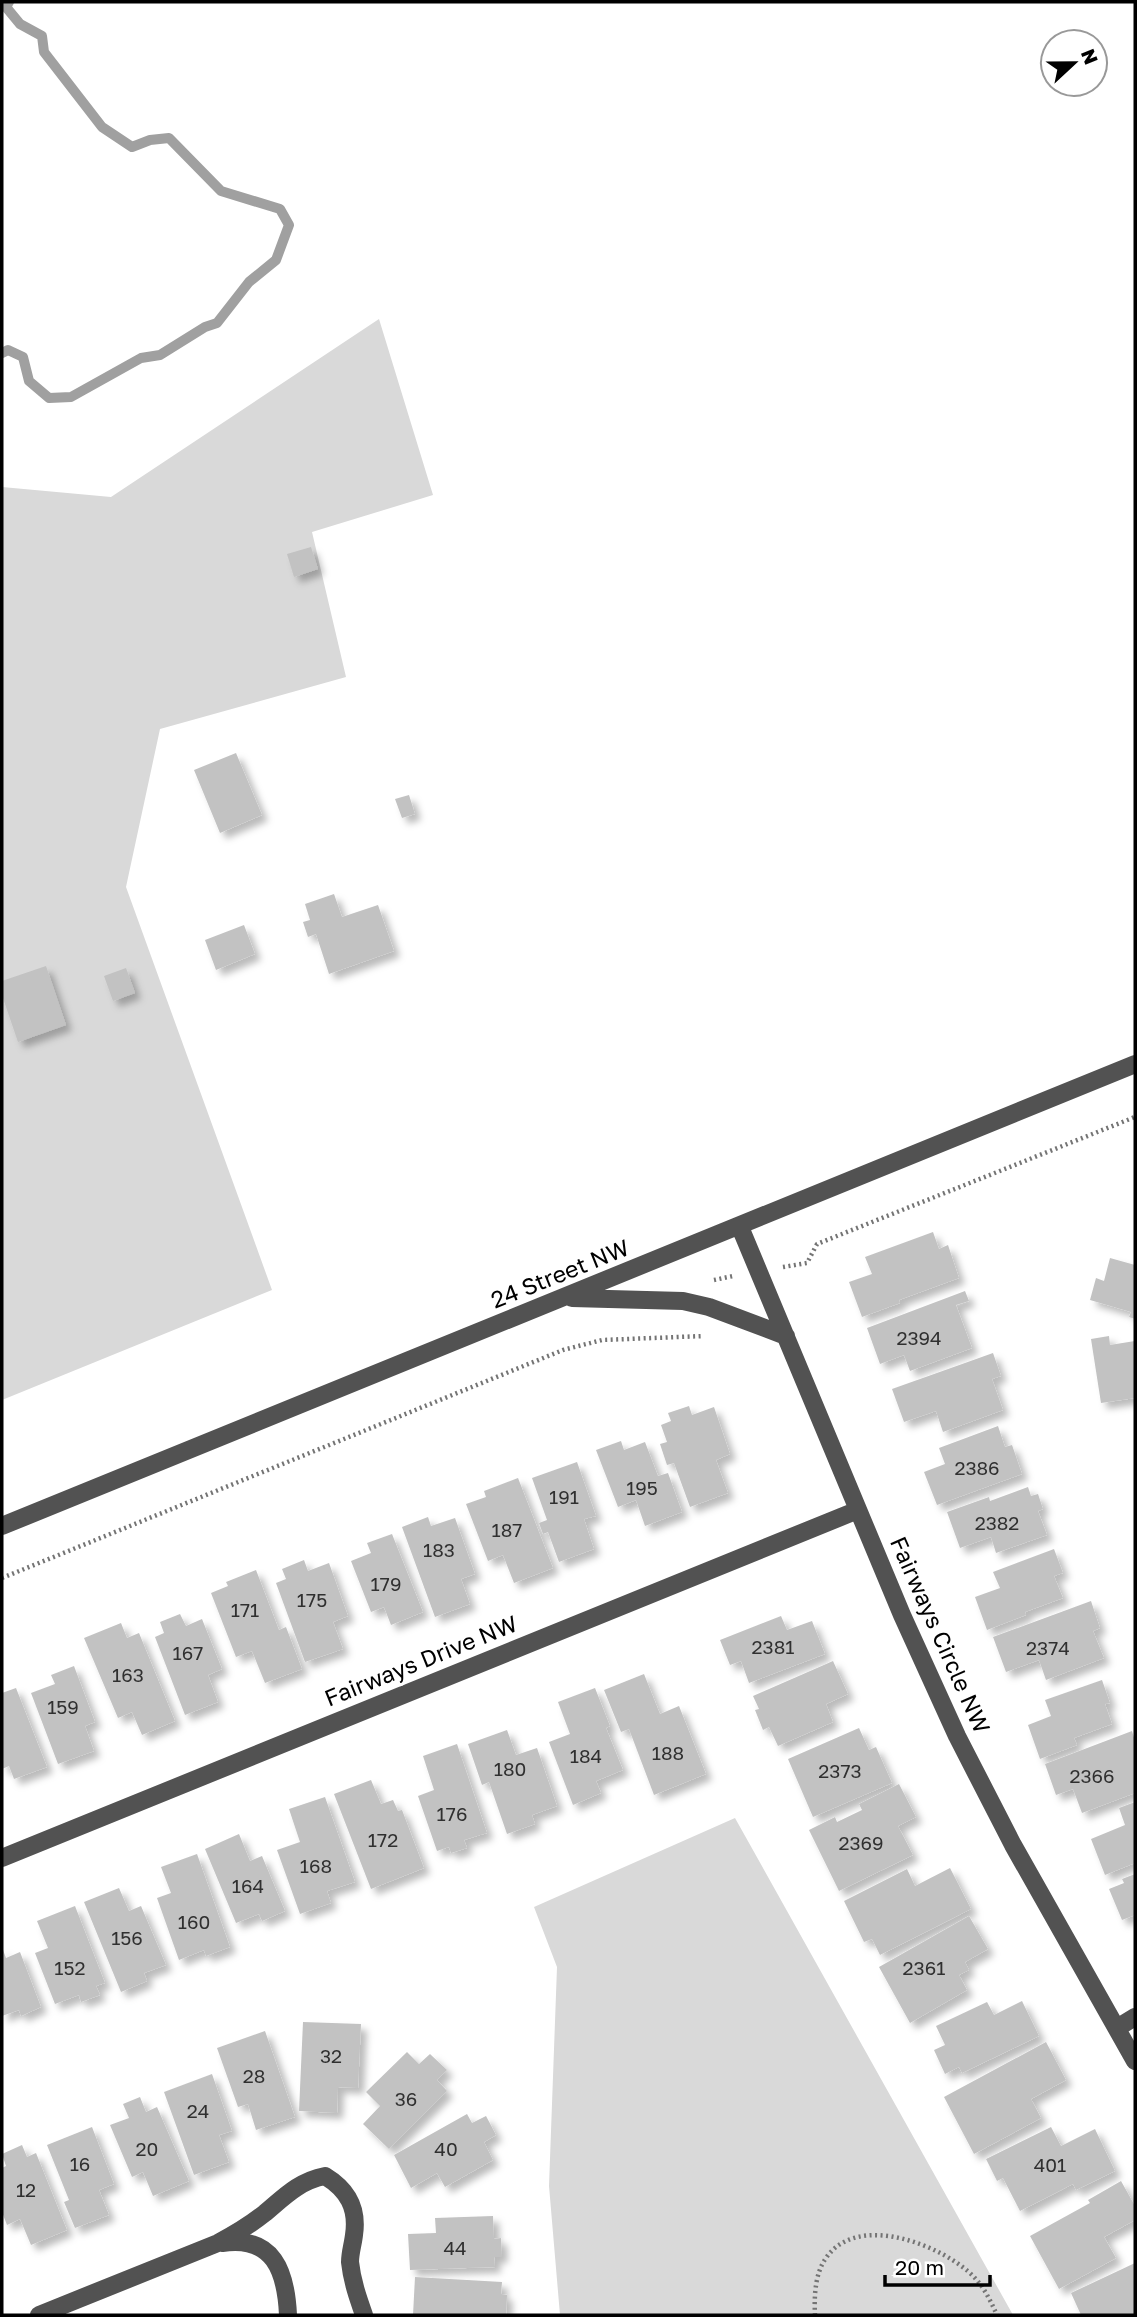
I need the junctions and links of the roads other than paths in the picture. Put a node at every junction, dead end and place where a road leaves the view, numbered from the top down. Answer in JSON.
{"nodes":[{"id":1,"x":1135,"y":1064,"type":"edge"},
{"id":2,"x":740,"y":1227,"type":"junction"},
{"id":3,"x":565,"y":1298,"type":"junction"},
{"id":4,"x":786,"y":1336,"type":"junction"},
{"id":5,"x":858,"y":1510,"type":"junction"},
{"id":6,"x":2,"y":1526,"type":"edge"},
{"id":7,"x":2,"y":1858,"type":"edge"},
{"id":8,"x":1135,"y":2017,"type":"edge"},
{"id":9,"x":1117,"y":2028,"type":"junction"},
{"id":10,"x":1135,"y":2062,"type":"edge"},
{"id":11,"x":218,"y":2243,"type":"junction"},
{"id":12,"x":38,"y":2315,"type":"edge"},
{"id":13,"x":288,"y":2315,"type":"edge"},
{"id":14,"x":364,"y":2315,"type":"edge"}],
"edges":[{"from":1,"to":2,"type":"street","name":"24 Street NW"},
{"from":2,"to":3,"type":"street","name":"24 Street NW"},
{"from":2,"to":4,"type":"street","name":"Fairways Circle NW"},
{"from":3,"to":4,"type":"street"},
{"from":3,"to":6,"type":"street","name":"24 Street NW"},
{"from":4,"to":5,"type":"street","name":"Fairways Circle NW"},
{"from":5,"to":7,"type":"street","name":"Fairways Drive NW"},
{"from":5,"to":9,"type":"street","name":"Fairways Circle NW"},
{"from":8,"to":9,"type":"street"},
{"from":9,"to":10,"type":"street","name":"Fairways Circle NW"},
{"from":11,"to":12,"type":"street"},
{"from":11,"to":13,"type":"street"},
{"from":11,"to":14,"type":"street"}]}
